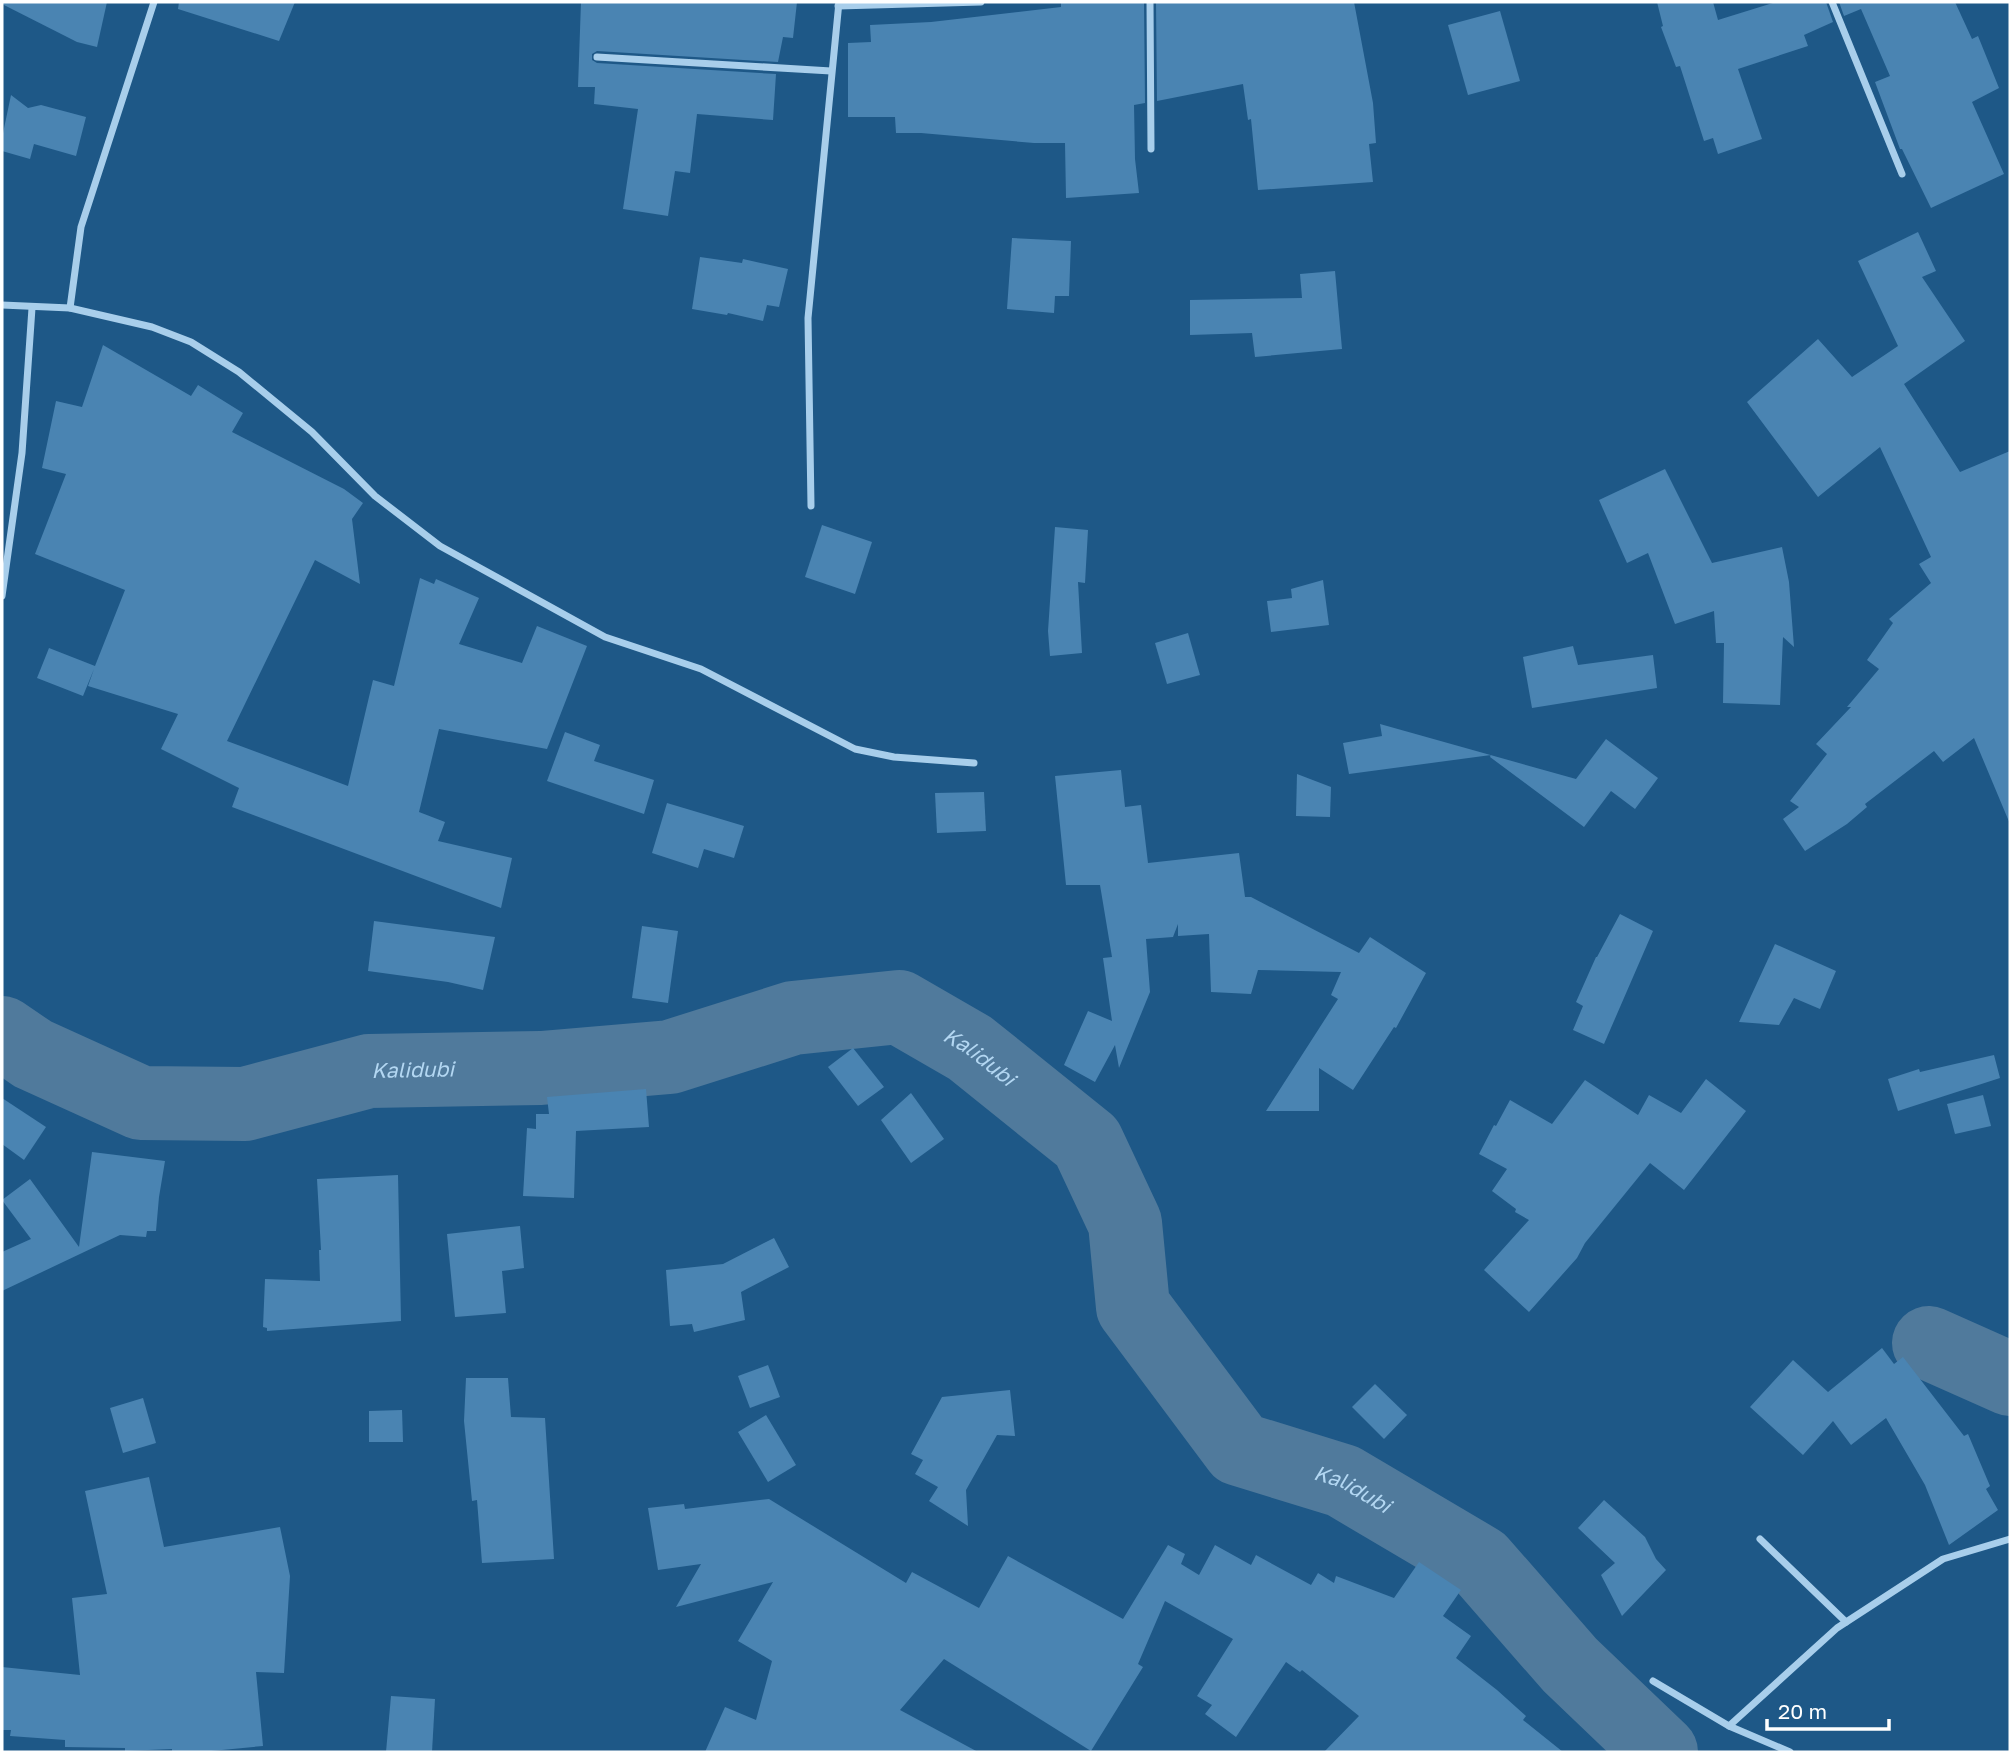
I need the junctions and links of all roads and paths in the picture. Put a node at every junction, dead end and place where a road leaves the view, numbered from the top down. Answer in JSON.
{"nodes":[{"id":1,"x":154,"y":2,"type":"edge"},
{"id":2,"x":981,"y":2,"type":"edge"},
{"id":3,"x":1150,"y":2,"type":"edge"},
{"id":4,"x":1832,"y":2,"type":"edge"},
{"id":5,"x":838,"y":4,"type":"edge"},
{"id":6,"x":597,"y":57,"type":"dead end"},
{"id":7,"x":831,"y":71,"type":"junction"},
{"id":8,"x":1151,"y":149,"type":"dead end"},
{"id":9,"x":1902,"y":174,"type":"dead end"},
{"id":10,"x":2,"y":305,"type":"edge"},
{"id":11,"x":32,"y":308,"type":"junction"},
{"id":12,"x":70,"y":308,"type":"junction"},
{"id":13,"x":811,"y":506,"type":"dead end"},
{"id":14,"x":2,"y":596,"type":"edge"},
{"id":15,"x":974,"y":763,"type":"dead end"},
{"id":16,"x":1760,"y":1539,"type":"dead end"},
{"id":17,"x":2010,"y":1539,"type":"edge"},
{"id":18,"x":1846,"y":1622,"type":"junction"},
{"id":19,"x":1653,"y":1681,"type":"dead end"},
{"id":20,"x":1729,"y":1726,"type":"junction"},
{"id":21,"x":1790,"y":1752,"type":"edge"}],
"edges":[{"from":1,"to":12,"type":"street"},
{"from":2,"to":5,"type":"street"},
{"from":3,"to":8,"type":"street"},
{"from":4,"to":9,"type":"street"},
{"from":5,"to":7,"type":"street"},
{"from":6,"to":7,"type":"street"},
{"from":7,"to":13,"type":"street"},
{"from":10,"to":11,"type":"street"},
{"from":11,"to":12,"type":"street"},
{"from":11,"to":14,"type":"street"},
{"from":12,"to":15,"type":"street"},
{"from":16,"to":18,"type":"street"},
{"from":17,"to":18,"type":"street"},
{"from":18,"to":20,"type":"street"},
{"from":19,"to":20,"type":"street"},
{"from":20,"to":21,"type":"street"}]}
